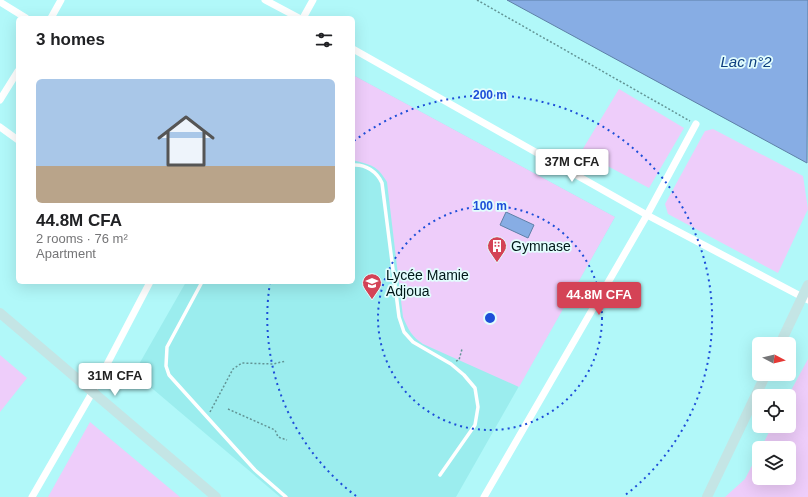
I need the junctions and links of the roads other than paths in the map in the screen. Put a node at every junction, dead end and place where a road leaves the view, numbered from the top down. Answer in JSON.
{"nodes":[{"id":1,"x":61,"y":0,"type":"edge"},
{"id":2,"x":265,"y":0,"type":"edge"},
{"id":3,"x":313,"y":0,"type":"edge"},
{"id":4,"x":0,"y":2,"type":"edge"},
{"id":5,"x":23,"y":16,"type":"edge"},
{"id":6,"x":52,"y":16,"type":"edge"},
{"id":7,"x":295,"y":16,"type":"edge"},
{"id":8,"x":304,"y":16,"type":"edge"},
{"id":9,"x":355,"y":50,"type":"edge"},
{"id":10,"x":16,"y":75,"type":"edge"},
{"id":11,"x":0,"y":100,"type":"edge"},
{"id":12,"x":696,"y":124,"type":"road end"},
{"id":13,"x":0,"y":127,"type":"edge"},
{"id":14,"x":16,"y":139,"type":"edge"},
{"id":15,"x":355,"y":165,"type":"edge"},
{"id":16,"x":647,"y":215,"type":"junction"},
{"id":17,"x":149,"y":284,"type":"edge"},
{"id":18,"x":201,"y":284,"type":"edge"},
{"id":19,"x":808,"y":285,"type":"edge"},
{"id":20,"x":805,"y":298,"type":"edge"},
{"id":21,"x":0,"y":313,"type":"edge"},
{"id":22,"x":784,"y":337,"type":"edge"},
{"id":23,"x":763,"y":381,"type":"edge"},
{"id":24,"x":92,"y":393,"type":"junction"},
{"id":25,"x":440,"y":475,"type":"dead end"},
{"id":26,"x":32,"y":497,"type":"edge"},
{"id":27,"x":216,"y":497,"type":"edge"},
{"id":28,"x":286,"y":497,"type":"edge"},
{"id":29,"x":484,"y":497,"type":"edge"},
{"id":30,"x":707,"y":497,"type":"edge"}],
"edges":[{"from":1,"to":6,"type":"street"},
{"from":2,"to":7,"type":"street"},
{"from":3,"to":8,"type":"street"},
{"from":4,"to":5,"type":"street"},
{"from":9,"to":16,"type":"street"},
{"from":10,"to":11,"type":"street"},
{"from":12,"to":16,"type":"street"},
{"from":13,"to":14,"type":"street"},
{"from":15,"to":25,"type":"lane"},
{"from":16,"to":20,"type":"street"},
{"from":16,"to":29,"type":"street"},
{"from":17,"to":24,"type":"street"},
{"from":18,"to":28,"type":"lane"},
{"from":19,"to":20,"type":"street"},
{"from":20,"to":22,"type":"street"},
{"from":21,"to":24,"type":"street"},
{"from":23,"to":30,"type":"street"},
{"from":24,"to":26,"type":"street"},
{"from":24,"to":27,"type":"street"}]}
